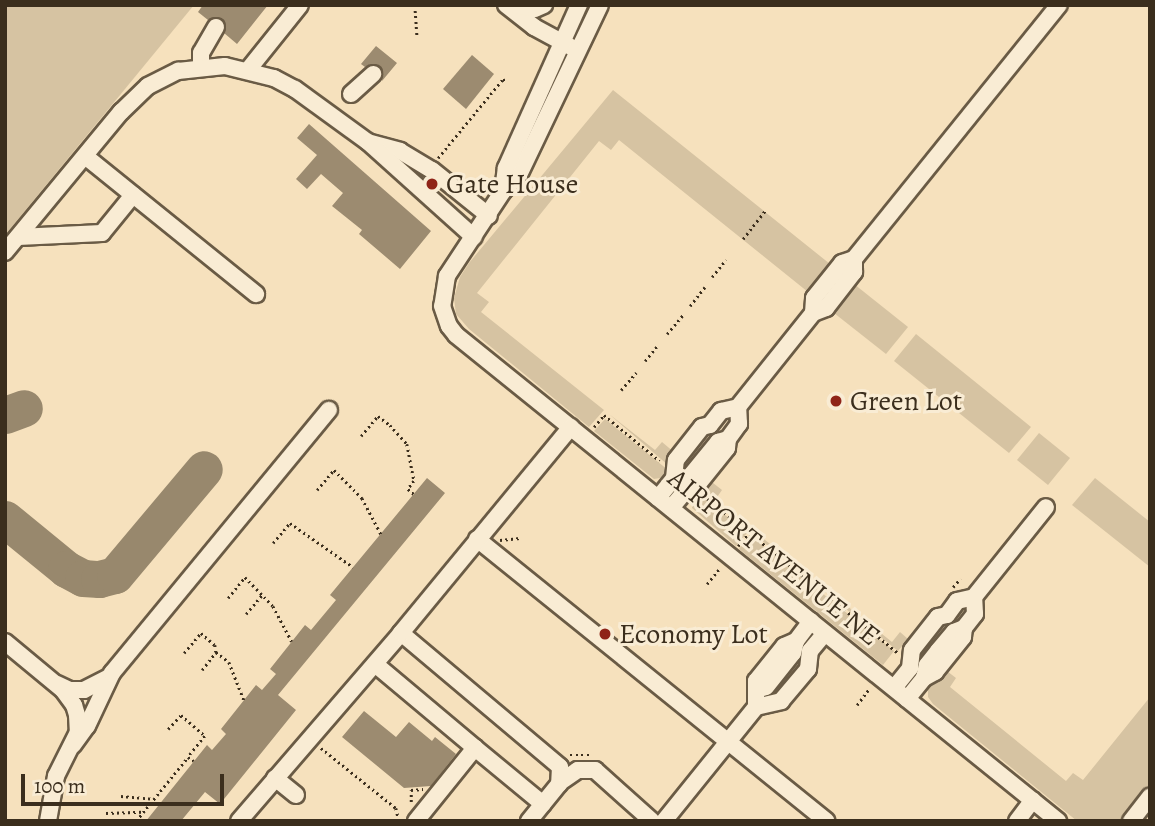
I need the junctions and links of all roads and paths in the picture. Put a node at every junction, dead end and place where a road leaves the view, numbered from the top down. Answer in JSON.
{"nodes":[{"id":1,"x":300,"y":5,"type":"edge"},
{"id":2,"x":415,"y":5,"type":"edge"},
{"id":3,"x":506,"y":5,"type":"edge"},
{"id":4,"x":515,"y":5,"type":"edge"},
{"id":5,"x":544,"y":5,"type":"edge"},
{"id":6,"x":579,"y":5,"type":"edge"},
{"id":7,"x":600,"y":5,"type":"edge"},
{"id":8,"x":1059,"y":5,"type":"edge"},
{"id":9,"x":216,"y":27,"type":"dead end"},
{"id":10,"x":417,"y":37,"type":"dead end"},
{"id":11,"x":563,"y":43,"type":"junction"},
{"id":12,"x":579,"y":51,"type":"junction"},
{"id":13,"x":201,"y":66,"type":"junction"},
{"id":14,"x":248,"y":70,"type":"junction"},
{"id":15,"x":373,"y":74,"type":"dead end"},
{"id":16,"x":506,"y":81,"type":"dead end"},
{"id":17,"x":351,"y":94,"type":"dead end"},
{"id":18,"x":368,"y":142,"type":"junction"},
{"id":19,"x":85,"y":156,"type":"junction"},
{"id":20,"x":426,"y":166,"type":"junction"},
{"id":21,"x":503,"y":191,"type":"junction"},
{"id":22,"x":133,"y":195,"type":"junction"},
{"id":23,"x":766,"y":210,"type":"dead end"},
{"id":24,"x":489,"y":216,"type":"junction"},
{"id":25,"x":18,"y":237,"type":"junction"},
{"id":26,"x":474,"y":237,"type":"junction"},
{"id":27,"x":743,"y":239,"type":"dead end"},
{"id":28,"x":5,"y":252,"type":"edge"},
{"id":29,"x":726,"y":260,"type":"dead end"},
{"id":30,"x":712,"y":277,"type":"dead end"},
{"id":31,"x":705,"y":287,"type":"dead end"},
{"id":32,"x":256,"y":294,"type":"dead end"},
{"id":33,"x":690,"y":306,"type":"dead end"},
{"id":34,"x":682,"y":315,"type":"dead end"},
{"id":35,"x":667,"y":334,"type":"dead end"},
{"id":36,"x":658,"y":345,"type":"dead end"},
{"id":37,"x":645,"y":361,"type":"dead end"},
{"id":38,"x":636,"y":373,"type":"dead end"},
{"id":39,"x":621,"y":390,"type":"dead end"},
{"id":40,"x":738,"y":407,"type":"junction"},
{"id":41,"x":329,"y":410,"type":"dead end"},
{"id":42,"x":570,"y":427,"type":"junction"},
{"id":43,"x":590,"y":432,"type":"dead end"},
{"id":44,"x":361,"y":436,"type":"dead end"},
{"id":45,"x":671,"y":473,"type":"junction"},
{"id":46,"x":317,"y":490,"type":"dead end"},
{"id":47,"x":693,"y":490,"type":"junction"},
{"id":48,"x":414,"y":494,"type":"dead end"},
{"id":49,"x":658,"y":498,"type":"junction"},
{"id":50,"x":1046,"y":507,"type":"dead end"},
{"id":51,"x":671,"y":508,"type":"junction"},
{"id":52,"x":749,"y":533,"type":"junction"},
{"id":53,"x":381,"y":534,"type":"dead end"},
{"id":54,"x":520,"y":538,"type":"dead end"},
{"id":55,"x":480,"y":542,"type":"junction"},
{"id":56,"x":273,"y":543,"type":"dead end"},
{"id":57,"x":317,"y":544,"type":"junction"},
{"id":58,"x":313,"y":548,"type":"dead end"},
{"id":59,"x":737,"y":548,"type":"dead end"},
{"id":60,"x":724,"y":563,"type":"dead end"},
{"id":61,"x":353,"y":567,"type":"dead end"},
{"id":62,"x":707,"y":584,"type":"dead end"},
{"id":63,"x":262,"y":595,"type":"junction"},
{"id":64,"x":974,"y":597,"type":"junction"},
{"id":65,"x":228,"y":598,"type":"dead end"},
{"id":66,"x":246,"y":614,"type":"dead end"},
{"id":67,"x":811,"y":621,"type":"junction"},
{"id":68,"x":825,"y":632,"type":"junction"},
{"id":69,"x":401,"y":633,"type":"junction"},
{"id":70,"x":292,"y":641,"type":"dead end"},
{"id":71,"x":5,"y":642,"type":"edge"},
{"id":72,"x":216,"y":652,"type":"junction"},
{"id":73,"x":184,"y":653,"type":"dead end"},
{"id":74,"x":898,"y":653,"type":"dead end"},
{"id":75,"x":374,"y":664,"type":"junction"},
{"id":76,"x":202,"y":670,"type":"dead end"},
{"id":77,"x":112,"y":673,"type":"junction"},
{"id":78,"x":875,"y":682,"type":"dead end"},
{"id":79,"x":55,"y":683,"type":"junction"},
{"id":80,"x":894,"y":688,"type":"junction"},
{"id":81,"x":907,"y":699,"type":"junction"},
{"id":82,"x":244,"y":701,"type":"dead end"},
{"id":83,"x":857,"y":705,"type":"dead end"},
{"id":84,"x":756,"y":707,"type":"junction"},
{"id":85,"x":168,"y":729,"type":"dead end"},
{"id":86,"x":728,"y":741,"type":"junction"},
{"id":87,"x":321,"y":744,"type":"dead end"},
{"id":88,"x":73,"y":746,"type":"junction"},
{"id":89,"x":475,"y":748,"type":"junction"},
{"id":90,"x":188,"y":757,"type":"junction"},
{"id":91,"x":194,"y":761,"type":"dead end"},
{"id":92,"x":275,"y":778,"type":"junction"},
{"id":93,"x":561,"y":782,"type":"junction"},
{"id":94,"x":296,"y":795,"type":"dead end"},
{"id":95,"x":121,"y":796,"type":"dead end"},
{"id":96,"x":1150,"y":797,"type":"edge"},
{"id":97,"x":154,"y":799,"type":"junction"},
{"id":98,"x":542,"y":804,"type":"junction"},
{"id":99,"x":1037,"y":804,"type":"junction"},
{"id":100,"x":142,"y":812,"type":"junction"},
{"id":101,"x":106,"y":813,"type":"dead end"},
{"id":102,"x":48,"y":821,"type":"edge"},
{"id":103,"x":135,"y":821,"type":"edge"},
{"id":104,"x":239,"y":821,"type":"edge"},
{"id":105,"x":399,"y":821,"type":"edge"},
{"id":106,"x":416,"y":821,"type":"edge"},
{"id":107,"x":528,"y":821,"type":"edge"},
{"id":108,"x":652,"y":821,"type":"edge"},
{"id":109,"x":664,"y":821,"type":"edge"},
{"id":110,"x":826,"y":821,"type":"edge"},
{"id":111,"x":1017,"y":821,"type":"edge"},
{"id":112,"x":1030,"y":821,"type":"edge"},
{"id":113,"x":1058,"y":821,"type":"edge"},
{"id":114,"x":1131,"y":821,"type":"edge"}],
"edges":[{"from":1,"to":14,"type":"street"},
{"from":2,"to":10,"type":"path"},
{"from":3,"to":11,"type":"street"},
{"from":4,"to":5,"type":"street"},
{"from":6,"to":11,"type":"street"},
{"from":7,"to":12,"type":"street"},
{"from":8,"to":40,"type":"street"},
{"from":9,"to":13,"type":"street"},
{"from":11,"to":12,"type":"street"},
{"from":11,"to":21,"type":"street"},
{"from":12,"to":21,"type":"street"},
{"from":13,"to":14,"type":"street"},
{"from":13,"to":19,"type":"street"},
{"from":14,"to":18,"type":"street"},
{"from":15,"to":17,"type":"street"},
{"from":16,"to":20,"type":"path"},
{"from":18,"to":20,"type":"street"},
{"from":18,"to":26,"type":"street"},
{"from":19,"to":22,"type":"street"},
{"from":19,"to":25,"type":"street"},
{"from":20,"to":24,"type":"street"},
{"from":21,"to":24,"type":"street"},
{"from":22,"to":25,"type":"street"},
{"from":22,"to":32,"type":"street"},
{"from":23,"to":27,"type":"path"},
{"from":24,"to":26,"type":"street"},
{"from":25,"to":28,"type":"street"},
{"from":26,"to":42,"type":"street","name":"AIRPORT AVENUE NE"},
{"from":29,"to":30,"type":"path"},
{"from":31,"to":33,"type":"path"},
{"from":34,"to":35,"type":"path"},
{"from":36,"to":37,"type":"path"},
{"from":38,"to":39,"type":"path"},
{"from":40,"to":45,"type":"street"},
{"from":40,"to":47,"type":"street"},
{"from":41,"to":77,"type":"street"},
{"from":42,"to":49,"type":"street","name":"AIRPORT AVENUE NE"},
{"from":42,"to":55,"type":"street"},
{"from":43,"to":45,"type":"path"},
{"from":44,"to":48,"type":"path"},
{"from":45,"to":49,"type":"street"},
{"from":46,"to":53,"type":"path"},
{"from":47,"to":51,"type":"street"},
{"from":47,"to":52,"type":"path"},
{"from":49,"to":51,"type":"street","name":"AIRPORT AVENUE NE"},
{"from":50,"to":64,"type":"street"},
{"from":51,"to":67,"type":"street","name":"AIRPORT AVENUE NE"},
{"from":52,"to":59,"type":"path"},
{"from":52,"to":74,"type":"path"},
{"from":54,"to":55,"type":"path"},
{"from":55,"to":69,"type":"street"},
{"from":55,"to":86,"type":"street"},
{"from":56,"to":57,"type":"path"},
{"from":57,"to":58,"type":"path"},
{"from":57,"to":61,"type":"path"},
{"from":60,"to":62,"type":"path"},
{"from":63,"to":65,"type":"path"},
{"from":63,"to":66,"type":"path"},
{"from":63,"to":70,"type":"path"},
{"from":64,"to":80,"type":"street"},
{"from":64,"to":81,"type":"street"},
{"from":67,"to":68,"type":"street","name":"AIRPORT AVENUE NE"},
{"from":67,"to":84,"type":"street"},
{"from":68,"to":80,"type":"street","name":"AIRPORT AVENUE NE"},
{"from":68,"to":84,"type":"street"},
{"from":69,"to":75,"type":"street"},
{"from":69,"to":93,"type":"street"},
{"from":71,"to":79,"type":"street"},
{"from":72,"to":73,"type":"path"},
{"from":72,"to":76,"type":"path"},
{"from":72,"to":82,"type":"path"},
{"from":75,"to":89,"type":"street"},
{"from":75,"to":92,"type":"street"},
{"from":77,"to":79,"type":"street"},
{"from":77,"to":88,"type":"street"},
{"from":78,"to":83,"type":"path"},
{"from":79,"to":88,"type":"street"},
{"from":80,"to":81,"type":"street","name":"AIRPORT AVENUE NE"},
{"from":81,"to":99,"type":"street","name":"AIRPORT AVENUE NE"},
{"from":84,"to":86,"type":"street"},
{"from":85,"to":90,"type":"path"},
{"from":86,"to":109,"type":"street"},
{"from":86,"to":110,"type":"street"},
{"from":87,"to":105,"type":"path"},
{"from":88,"to":102,"type":"street"},
{"from":89,"to":98,"type":"street"},
{"from":89,"to":106,"type":"street"},
{"from":90,"to":91,"type":"path"},
{"from":90,"to":97,"type":"path"},
{"from":92,"to":94,"type":"street"},
{"from":92,"to":104,"type":"street"},
{"from":93,"to":98,"type":"street"},
{"from":93,"to":108,"type":"street"},
{"from":95,"to":97,"type":"path"},
{"from":96,"to":114,"type":"street"},
{"from":97,"to":100,"type":"path"},
{"from":98,"to":107,"type":"street"},
{"from":99,"to":111,"type":"street"},
{"from":99,"to":112,"type":"street"},
{"from":99,"to":113,"type":"street","name":"AIRPORT AVENUE NE"},
{"from":100,"to":101,"type":"path"},
{"from":100,"to":103,"type":"path"}]}
